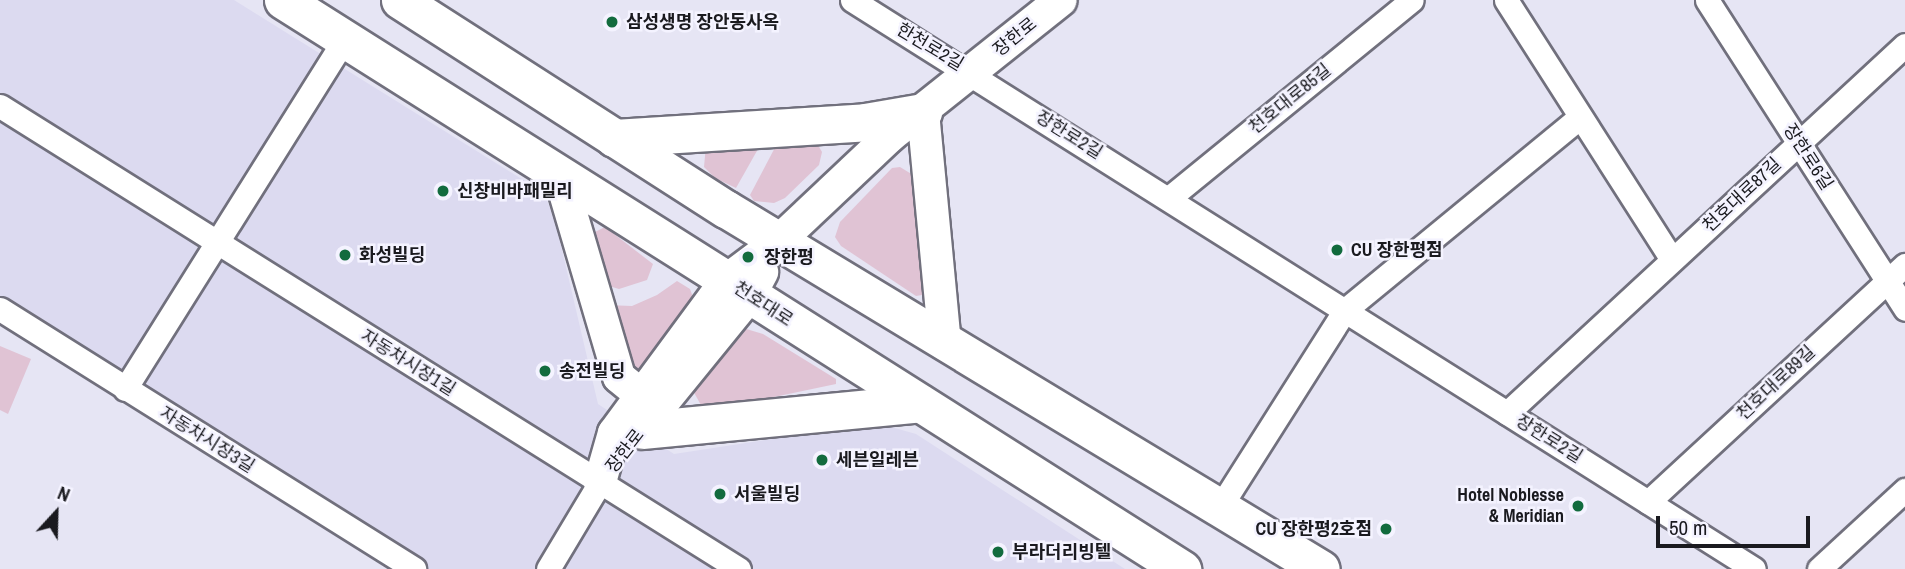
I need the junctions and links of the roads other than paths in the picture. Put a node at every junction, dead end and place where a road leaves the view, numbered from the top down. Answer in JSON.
{"nodes":[{"id":1,"x":283,"y":0,"type":"edge"},
{"id":2,"x":400,"y":0,"type":"edge"},
{"id":3,"x":852,"y":0,"type":"edge"},
{"id":4,"x":1061,"y":0,"type":"edge"},
{"id":5,"x":1412,"y":0,"type":"edge"},
{"id":6,"x":1506,"y":0,"type":"edge"},
{"id":7,"x":1712,"y":2,"type":"edge"},
{"id":8,"x":345,"y":38,"type":"junction"},
{"id":9,"x":1905,"y":45,"type":"edge"},
{"id":10,"x":971,"y":72,"type":"junction"},
{"id":11,"x":0,"y":106,"type":"edge"},
{"id":12,"x":923,"y":112,"type":"junction"},
{"id":13,"x":1580,"y":117,"type":"junction"},
{"id":14,"x":614,"y":138,"type":"junction"},
{"id":15,"x":1799,"y":143,"type":"junction"},
{"id":16,"x":560,"y":176,"type":"junction"},
{"id":17,"x":1169,"y":198,"type":"junction"},
{"id":18,"x":780,"y":240,"type":"junction"},
{"id":19,"x":216,"y":243,"type":"junction"},
{"id":20,"x":1672,"y":260,"type":"junction"},
{"id":21,"x":1905,"y":265,"type":"edge"},
{"id":22,"x":1887,"y":281,"type":"junction"},
{"id":23,"x":738,"y":287,"type":"junction"},
{"id":24,"x":0,"y":309,"type":"edge"},
{"id":25,"x":1905,"y":309,"type":"edge"},
{"id":26,"x":1345,"y":310,"type":"junction"},
{"id":27,"x":945,"y":344,"type":"junction"},
{"id":28,"x":125,"y":388,"type":"junction"},
{"id":29,"x":920,"y":402,"type":"junction"},
{"id":30,"x":637,"y":406,"type":"junction"},
{"id":31,"x":1507,"y":412,"type":"junction"},
{"id":32,"x":600,"y":482,"type":"junction"},
{"id":33,"x":1905,"y":491,"type":"edge"},
{"id":34,"x":1648,"y":502,"type":"junction"},
{"id":35,"x":1220,"y":507,"type":"junction"},
{"id":36,"x":1741,"y":566,"type":"edge"},
{"id":37,"x":414,"y":569,"type":"edge"},
{"id":38,"x":548,"y":569,"type":"edge"},
{"id":39,"x":739,"y":569,"type":"edge"},
{"id":40,"x":1182,"y":569,"type":"edge"},
{"id":41,"x":1321,"y":569,"type":"edge"},
{"id":42,"x":1819,"y":569,"type":"edge"}],
"edges":[{"from":1,"to":8,"type":"main road","name":"천호대로"},
{"from":2,"to":14,"type":"main road"},
{"from":3,"to":10,"type":"street","name":"한천로2길"},
{"from":4,"to":10,"type":"street","name":"장한로"},
{"from":5,"to":17,"type":"street","name":"천호대로85길"},
{"from":6,"to":13,"type":"street"},
{"from":7,"to":15,"type":"street","name":"장한로6길"},
{"from":8,"to":16,"type":"main road","name":"천호대로"},
{"from":8,"to":19,"type":"street"},
{"from":9,"to":15,"type":"street","name":"천호대로87길"},
{"from":10,"to":12,"type":"street","name":"장한로"},
{"from":10,"to":17,"type":"street","name":"장한로2길"},
{"from":11,"to":19,"type":"street","name":"자동차시장1길"},
{"from":12,"to":14,"type":"main road"},
{"from":12,"to":18,"type":"street","name":"장한로"},
{"from":12,"to":27,"type":"street"},
{"from":13,"to":20,"type":"street"},
{"from":13,"to":26,"type":"street"},
{"from":14,"to":18,"type":"main road"},
{"from":15,"to":20,"type":"street","name":"천호대로87길"},
{"from":15,"to":22,"type":"street","name":"장한로6길"},
{"from":16,"to":23,"type":"main road","name":"천호대로"},
{"from":16,"to":30,"type":"street"},
{"from":17,"to":26,"type":"street","name":"장한로2길"},
{"from":18,"to":23,"type":"street","name":"장한로"},
{"from":18,"to":27,"type":"main road"},
{"from":19,"to":28,"type":"street"},
{"from":19,"to":32,"type":"street","name":"자동차시장1길"},
{"from":20,"to":31,"type":"street","name":"천호대로87길"},
{"from":21,"to":22,"type":"street","name":"천호대로89길"},
{"from":22,"to":25,"type":"street","name":"장한로6길"},
{"from":22,"to":34,"type":"street","name":"천호대로89길"},
{"from":23,"to":29,"type":"main road","name":"천호대로"},
{"from":23,"to":30,"type":"street","name":"장한로"},
{"from":24,"to":28,"type":"street","name":"자동차시장3길"},
{"from":26,"to":31,"type":"street","name":"장한로2길"},
{"from":26,"to":35,"type":"street"},
{"from":27,"to":35,"type":"main road"},
{"from":28,"to":37,"type":"street","name":"자동차시장3길"},
{"from":29,"to":30,"type":"main road"},
{"from":29,"to":40,"type":"main road","name":"천호대로"},
{"from":30,"to":32,"type":"street","name":"장한로"},
{"from":31,"to":34,"type":"street","name":"장한로2길"},
{"from":32,"to":38,"type":"street"},
{"from":32,"to":39,"type":"street","name":"자동차시장1길"},
{"from":33,"to":42,"type":"street"},
{"from":34,"to":36,"type":"street","name":"장한로2길"},
{"from":35,"to":41,"type":"main road"}]}
